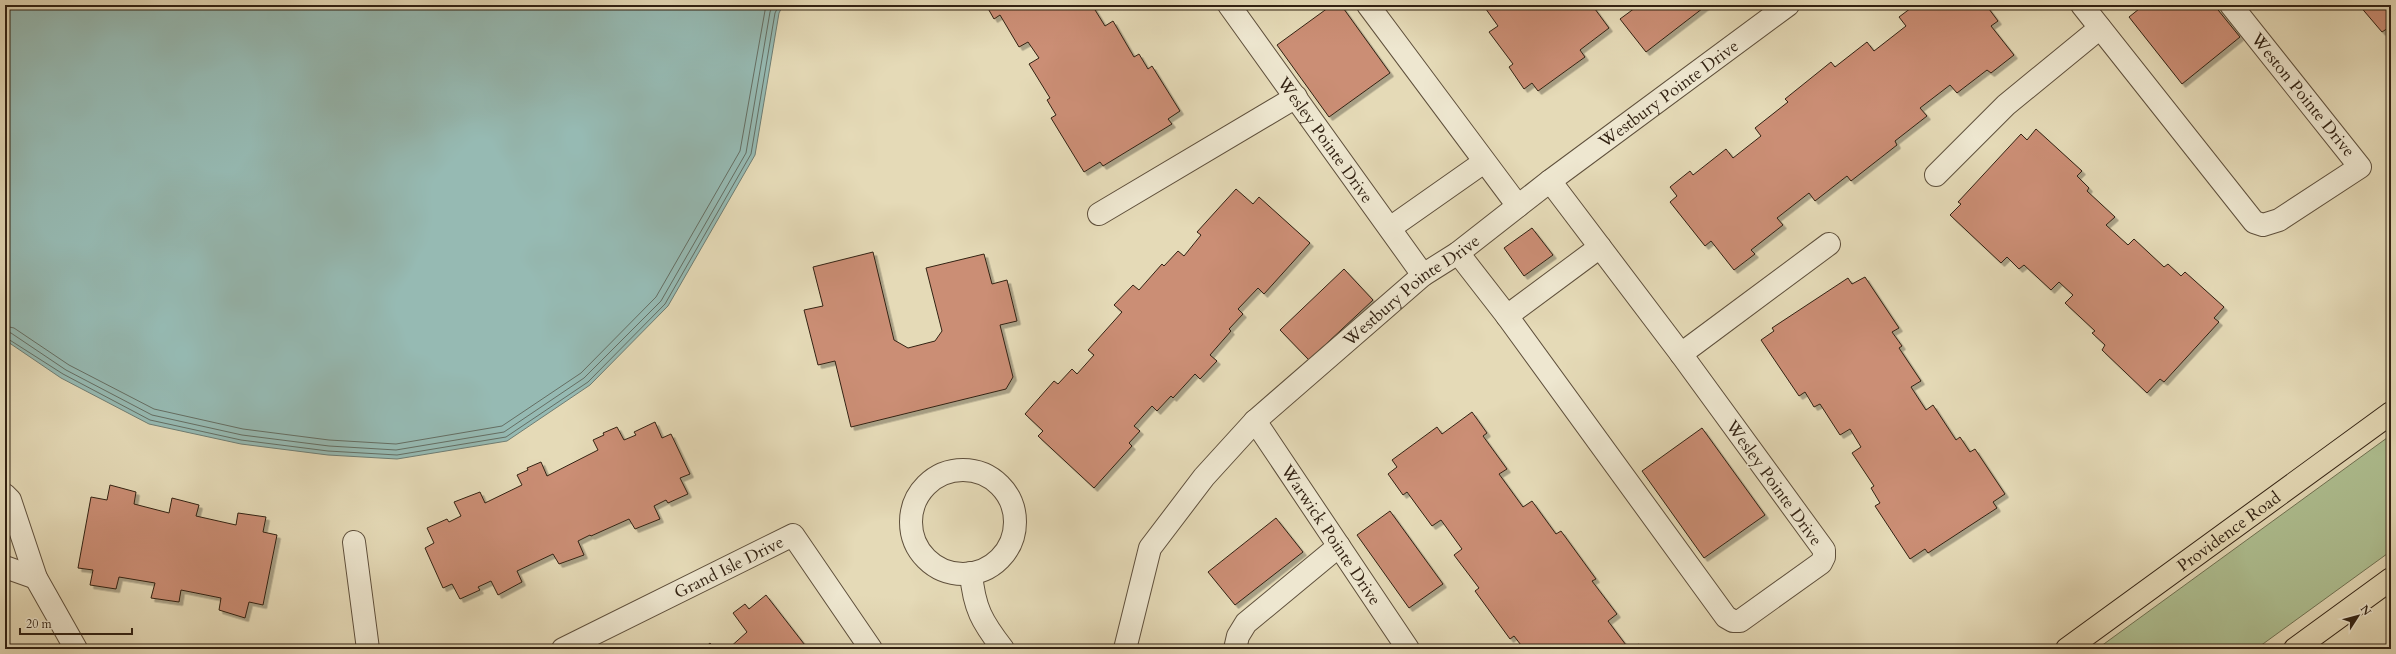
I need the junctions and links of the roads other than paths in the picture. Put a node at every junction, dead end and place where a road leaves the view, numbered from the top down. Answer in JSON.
{"nodes":[{"id":1,"x":1229,"y":5,"type":"edge"},
{"id":2,"x":1368,"y":5,"type":"edge"},
{"id":3,"x":1788,"y":5,"type":"edge"},
{"id":4,"x":2082,"y":5,"type":"edge"},
{"id":5,"x":2231,"y":5,"type":"edge"},
{"id":6,"x":2100,"y":28,"type":"junction"},
{"id":7,"x":1296,"y":97,"type":"junction"},
{"id":8,"x":1484,"y":162,"type":"junction"},
{"id":9,"x":1936,"y":175,"type":"dead end"},
{"id":10,"x":1550,"y":181,"type":"junction"},
{"id":11,"x":1518,"y":206,"type":"junction"},
{"id":12,"x":1099,"y":214,"type":"dead end"},
{"id":13,"x":1390,"y":228,"type":"junction"},
{"id":14,"x":1829,"y":244,"type":"dead end"},
{"id":15,"x":1600,"y":247,"type":"junction"},
{"id":16,"x":1458,"y":253,"type":"junction"},
{"id":17,"x":1423,"y":275,"type":"junction"},
{"id":18,"x":1507,"y":316,"type":"junction"},
{"id":19,"x":1681,"y":354,"type":"junction"},
{"id":20,"x":2391,"y":413,"type":"edge"},
{"id":21,"x":1255,"y":421,"type":"junction"},
{"id":22,"x":5,"y":495,"type":"edge"},
{"id":23,"x":354,"y":542,"type":"dead end"},
{"id":24,"x":1339,"y":546,"type":"junction"},
{"id":25,"x":5,"y":567,"type":"edge"},
{"id":26,"x":971,"y":573,"type":"junction"},
{"id":27,"x":36,"y":578,"type":"junction"},
{"id":28,"x":2391,"y":579,"type":"edge"},
{"id":29,"x":76,"y":649,"type":"edge"},
{"id":30,"x":368,"y":649,"type":"edge"},
{"id":31,"x":563,"y":649,"type":"edge"},
{"id":32,"x":871,"y":649,"type":"edge"},
{"id":33,"x":1003,"y":649,"type":"edge"},
{"id":34,"x":1125,"y":649,"type":"edge"},
{"id":35,"x":1235,"y":649,"type":"edge"},
{"id":36,"x":1408,"y":649,"type":"edge"},
{"id":37,"x":2067,"y":649,"type":"edge"},
{"id":38,"x":2295,"y":649,"type":"edge"}],
"edges":[{"from":1,"to":7,"type":"street","name":"Wesley Pointe Drive"},
{"from":2,"to":8,"type":"street"},
{"from":3,"to":10,"type":"street","name":"Westbury Pointe Drive"},
{"from":4,"to":6,"type":"street"},
{"from":5,"to":6,"type":"street","name":"Weston Pointe Drive"},
{"from":6,"to":9,"type":"street"},
{"from":7,"to":12,"type":"street"},
{"from":7,"to":13,"type":"street","name":"Wesley Pointe Drive"},
{"from":8,"to":11,"type":"street"},
{"from":8,"to":13,"type":"street"},
{"from":10,"to":11,"type":"street","name":"Westbury Pointe Drive"},
{"from":10,"to":15,"type":"street","name":"Wesley Pointe Drive"},
{"from":11,"to":16,"type":"street","name":"Westbury Pointe Drive"},
{"from":13,"to":17,"type":"street","name":"Wesley Pointe Drive"},
{"from":14,"to":19,"type":"street"},
{"from":15,"to":18,"type":"street"},
{"from":15,"to":19,"type":"street","name":"Wesley Pointe Drive"},
{"from":16,"to":17,"type":"street","name":"Westbury Pointe Drive"},
{"from":16,"to":18,"type":"street","name":"Wesley Pointe Drive"},
{"from":17,"to":21,"type":"street","name":"Westbury Pointe Drive"},
{"from":18,"to":19,"type":"street","name":"Wesley Pointe Drive"},
{"from":20,"to":37,"type":"main road","name":"Providence Road"},
{"from":21,"to":24,"type":"street","name":"Warwick Pointe Drive"},
{"from":21,"to":34,"type":"street","name":"Westbury Pointe Drive"},
{"from":22,"to":27,"type":"street"},
{"from":23,"to":30,"type":"street"},
{"from":24,"to":35,"type":"street"},
{"from":24,"to":36,"type":"street","name":"Warwick Pointe Drive"},
{"from":25,"to":27,"type":"street"},
{"from":26,"to":26,"type":"street"},
{"from":26,"to":33,"type":"street"},
{"from":27,"to":29,"type":"street"},
{"from":28,"to":38,"type":"main road"},
{"from":31,"to":32,"type":"street","name":"Grand Isle Drive"}]}
